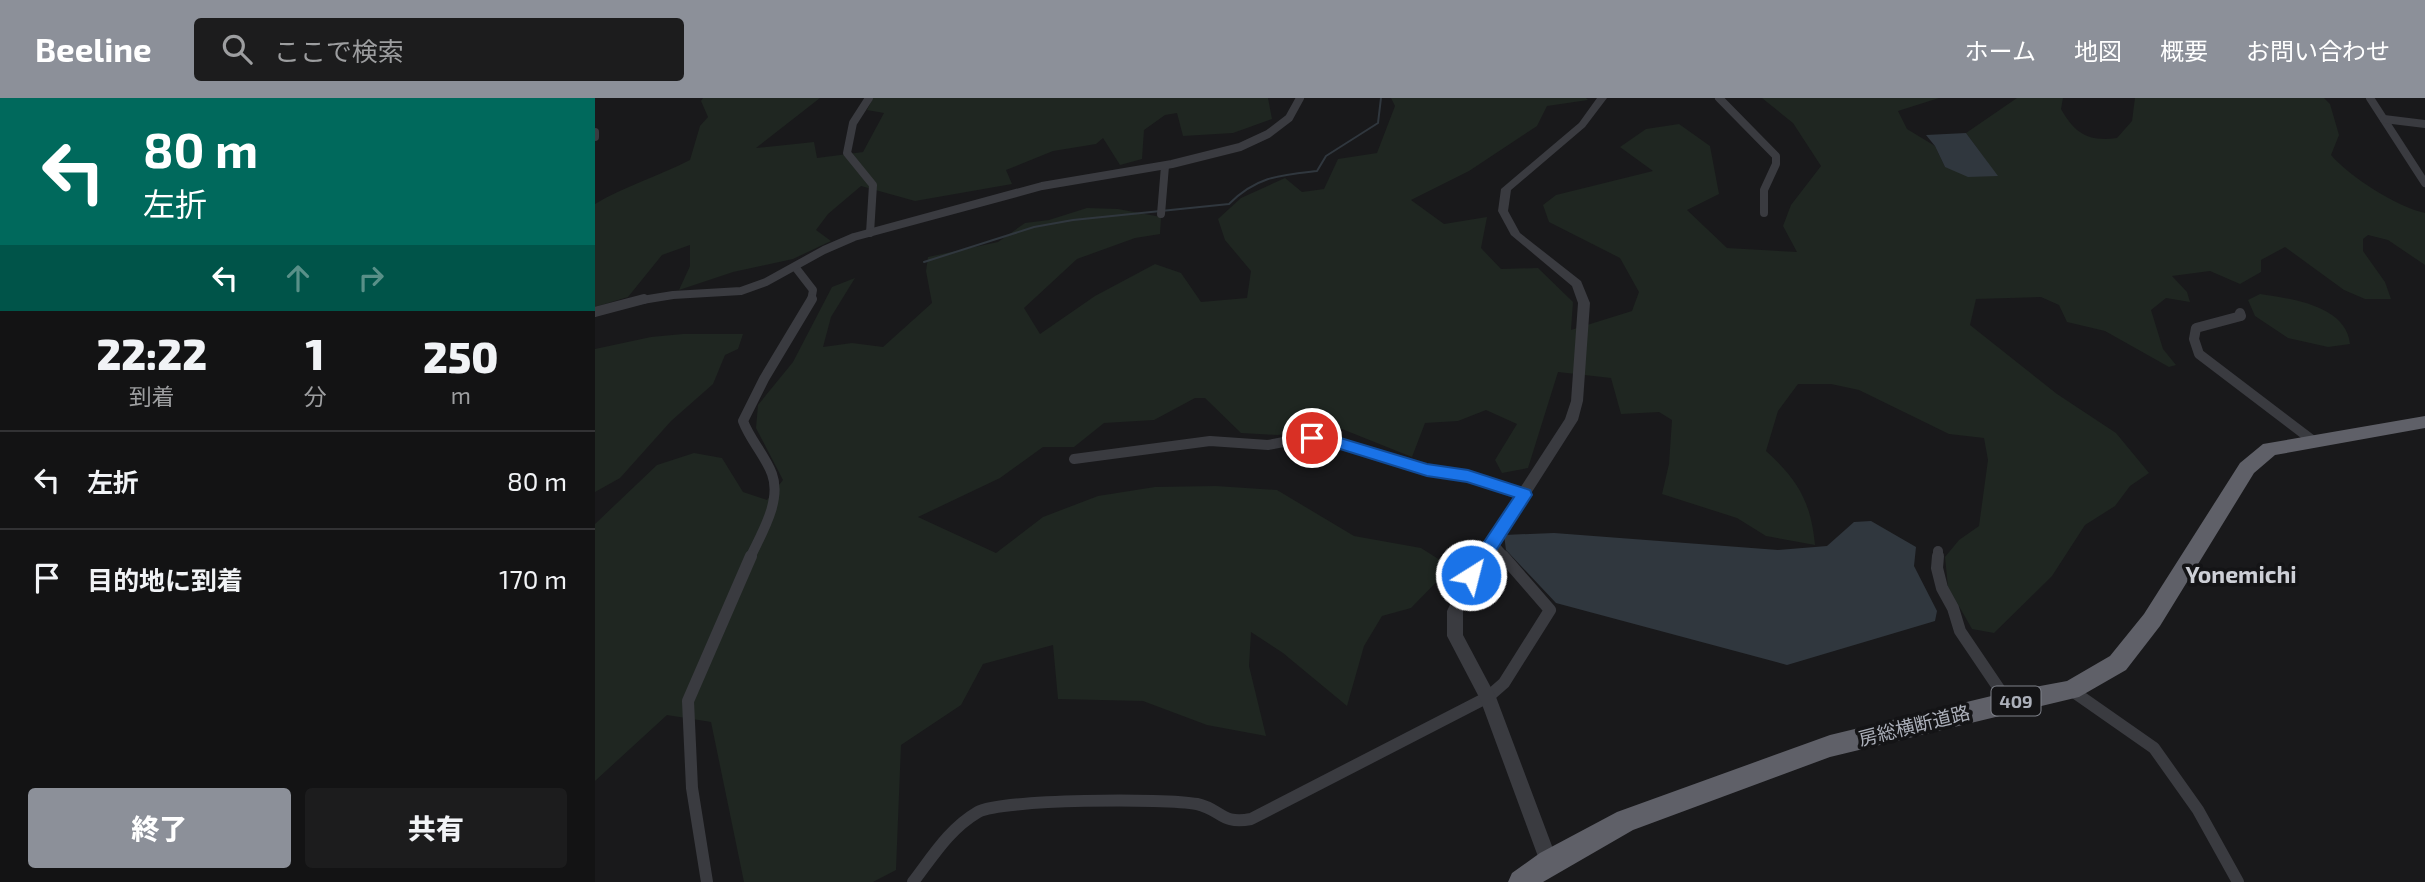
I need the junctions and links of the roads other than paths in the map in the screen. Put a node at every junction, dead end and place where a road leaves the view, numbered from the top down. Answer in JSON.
{"nodes":[{"id":1,"x":869,"y":98,"type":"edge"},
{"id":2,"x":1300,"y":98,"type":"edge"},
{"id":3,"x":1602,"y":98,"type":"edge"},
{"id":4,"x":1719,"y":98,"type":"edge"},
{"id":5,"x":2370,"y":98,"type":"edge"},
{"id":6,"x":2384,"y":119,"type":"junction"},
{"id":7,"x":2425,"y":124,"type":"edge"},
{"id":8,"x":1165,"y":166,"type":"junction"},
{"id":9,"x":2425,"y":183,"type":"edge"},
{"id":10,"x":1764,"y":213,"type":"dead end"},
{"id":11,"x":1161,"y":214,"type":"dead end"},
{"id":12,"x":870,"y":233,"type":"junction"},
{"id":13,"x":796,"y":268,"type":"junction"},
{"id":14,"x":595,"y":312,"type":"edge"},
{"id":15,"x":2240,"y":313,"type":"dead end"},
{"id":16,"x":2425,"y":422,"type":"edge"},
{"id":17,"x":2312,"y":440,"type":"junction"},
{"id":18,"x":1074,"y":459,"type":"dead end"},
{"id":19,"x":1524,"y":495,"type":"junction"},
{"id":20,"x":1493,"y":544,"type":"junction"},
{"id":21,"x":1938,"y":551,"type":"dead end"},
{"id":22,"x":2071,"y":690,"type":"junction"},
{"id":23,"x":1488,"y":697,"type":"junction"},
{"id":24,"x":2008,"y":702,"type":"junction"},
{"id":25,"x":1551,"y":867,"type":"junction"},
{"id":26,"x":707,"y":882,"type":"edge"},
{"id":27,"x":912,"y":882,"type":"edge"},
{"id":28,"x":1521,"y":882,"type":"edge"},
{"id":29,"x":2238,"y":882,"type":"edge"}],
"edges":[{"from":1,"to":12,"type":"street"},
{"from":2,"to":8,"type":"street"},
{"from":3,"to":19,"type":"street"},
{"from":4,"to":10,"type":"street"},
{"from":5,"to":6,"type":"street"},
{"from":6,"to":7,"type":"street"},
{"from":6,"to":9,"type":"street"},
{"from":8,"to":11,"type":"street"},
{"from":8,"to":12,"type":"street"},
{"from":12,"to":13,"type":"street"},
{"from":13,"to":14,"type":"street"},
{"from":13,"to":26,"type":"street"},
{"from":15,"to":17,"type":"street"},
{"from":16,"to":17,"type":"highway","name":"房総横断道路","number":"409"},
{"from":17,"to":22,"type":"highway","name":"房総横断道路","number":"409"},
{"from":18,"to":19,"type":"street"},
{"from":19,"to":20,"type":"street"},
{"from":20,"to":23,"type":"street"},
{"from":20,"to":23,"type":"street"},
{"from":21,"to":24,"type":"street"},
{"from":22,"to":24,"type":"highway","name":"房総横断道路","number":"409"},
{"from":22,"to":29,"type":"street"},
{"from":23,"to":25,"type":"street"},
{"from":23,"to":27,"type":"street"},
{"from":24,"to":25,"type":"highway","name":"房総横断道路","number":"409"},
{"from":25,"to":28,"type":"highway","name":"房総横断道路","number":"409"}]}
